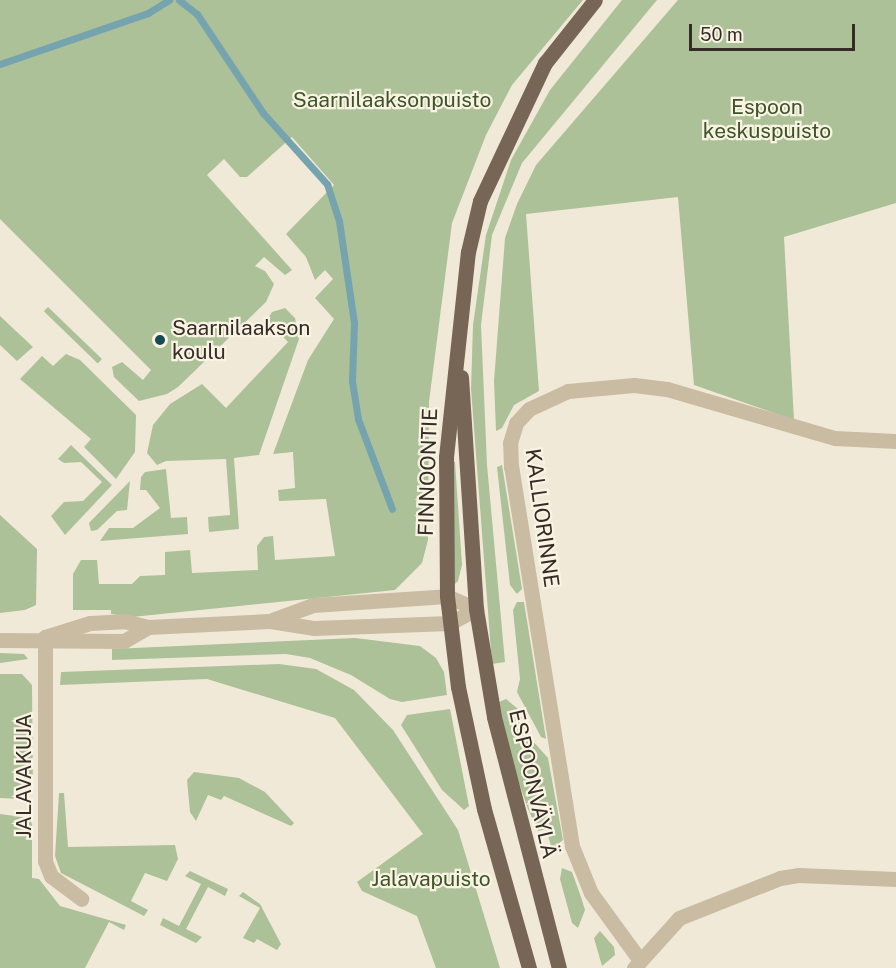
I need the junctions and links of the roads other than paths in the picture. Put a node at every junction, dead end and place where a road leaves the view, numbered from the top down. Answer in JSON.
{"nodes":[{"id":1,"x":596,"y":0,"type":"edge"},
{"id":2,"x":459,"y":323,"type":"junction"},
{"id":3,"x":896,"y":441,"type":"edge"},
{"id":4,"x":447,"y":596,"type":"junction"},
{"id":5,"x":476,"y":609,"type":"junction"},
{"id":6,"x":270,"y":621,"type":"junction"},
{"id":7,"x":450,"y":623,"type":"junction"},
{"id":8,"x":45,"y":637,"type":"junction"},
{"id":9,"x":0,"y":640,"type":"edge"},
{"id":10,"x":896,"y":879,"type":"edge"},
{"id":11,"x":81,"y":899,"type":"dead end"},
{"id":12,"x":636,"y":964,"type":"edge"},
{"id":13,"x":529,"y":968,"type":"edge"},
{"id":14,"x":559,"y":968,"type":"edge"},
{"id":15,"x":621,"y":968,"type":"edge"}],
"edges":[{"from":1,"to":2,"type":"main road","name":"FINNOONTIE"},
{"from":2,"to":4,"type":"main road","name":"FINNOONTIE"},
{"from":2,"to":5,"type":"main road","name":"FINNOONTIE"},
{"from":3,"to":12,"type":"street","name":"KALLIORINNE"},
{"from":4,"to":5,"type":"street"},
{"from":4,"to":6,"type":"street"},
{"from":4,"to":7,"type":"main road","name":"FINNOONTIE"},
{"from":5,"to":7,"type":"street"},
{"from":5,"to":14,"type":"main road","name":"ESPOONVÄYLÄ"},
{"from":6,"to":7,"type":"street"},
{"from":6,"to":8,"type":"street"},
{"from":7,"to":13,"type":"main road"},
{"from":8,"to":9,"type":"street"},
{"from":8,"to":11,"type":"street","name":"JALAVAKUJA"},
{"from":10,"to":12,"type":"street"},
{"from":12,"to":15,"type":"street"}]}
